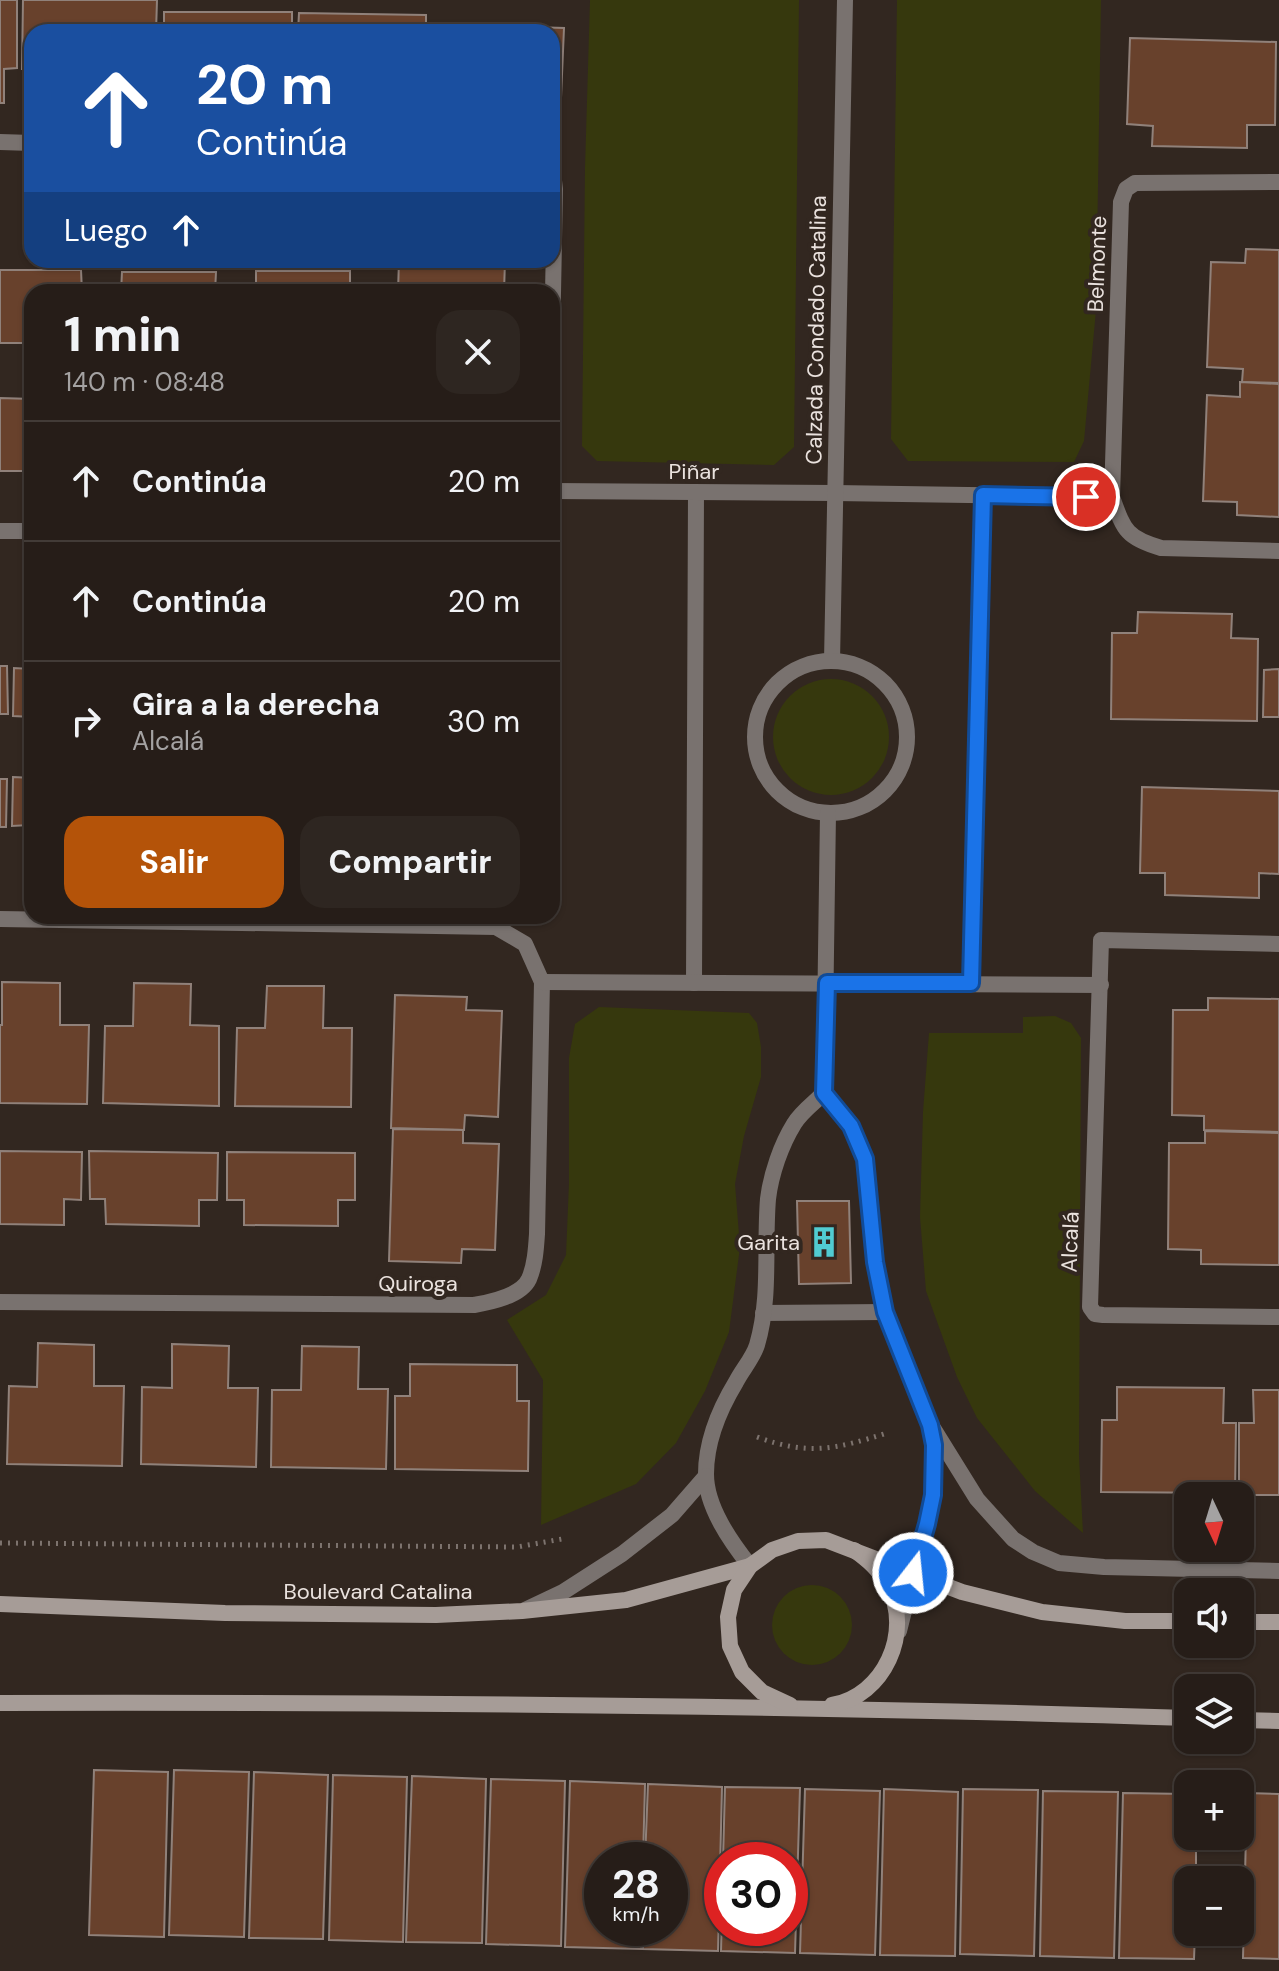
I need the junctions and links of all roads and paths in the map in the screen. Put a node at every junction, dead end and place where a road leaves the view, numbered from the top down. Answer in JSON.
{"nodes":[{"id":1,"x":845,"y":0,"type":"edge"},
{"id":2,"x":0,"y":142,"type":"edge"},
{"id":3,"x":24,"y":143,"type":"edge"},
{"id":4,"x":1279,"y":182,"type":"edge"},
{"id":5,"x":560,"y":491,"type":"edge"},
{"id":6,"x":696,"y":493,"type":"junction"},
{"id":7,"x":835,"y":493,"type":"junction"},
{"id":8,"x":983,"y":495,"type":"junction"},
{"id":9,"x":1112,"y":497,"type":"junction"},
{"id":10,"x":0,"y":531,"type":"edge"},
{"id":11,"x":24,"y":531,"type":"edge"},
{"id":12,"x":1279,"y":551,"type":"edge"},
{"id":13,"x":832,"y":661,"type":"junction"},
{"id":14,"x":828,"y":813,"type":"junction"},
{"id":15,"x":0,"y":919,"type":"edge"},
{"id":16,"x":24,"y":919,"type":"edge"},
{"id":17,"x":310,"y":924,"type":"edge"},
{"id":18,"x":1279,"y":944,"type":"edge"},
{"id":19,"x":542,"y":982,"type":"junction"},
{"id":20,"x":694,"y":983,"type":"junction"},
{"id":21,"x":827,"y":983,"type":"junction"},
{"id":22,"x":971,"y":983,"type":"junction"},
{"id":23,"x":1101,"y":985,"type":"junction"},
{"id":24,"x":824,"y":1093,"type":"junction"},
{"id":25,"x":0,"y":1302,"type":"edge"},
{"id":26,"x":885,"y":1312,"type":"junction"},
{"id":27,"x":763,"y":1313,"type":"junction"},
{"id":28,"x":1279,"y":1317,"type":"edge"},
{"id":29,"x":930,"y":1425,"type":"junction"},
{"id":30,"x":706,"y":1476,"type":"junction"},
{"id":31,"x":854,"y":1550,"type":"junction"},
{"id":32,"x":750,"y":1566,"type":"junction"},
{"id":33,"x":1279,"y":1571,"type":"edge"},
{"id":34,"x":913,"y":1573,"type":"junction"},
{"id":35,"x":0,"y":1604,"type":"edge"},
{"id":36,"x":522,"y":1611,"type":"junction"},
{"id":37,"x":1174,"y":1621,"type":"edge"},
{"id":38,"x":1254,"y":1622,"type":"edge"},
{"id":39,"x":1279,"y":1622,"type":"edge"},
{"id":40,"x":897,"y":1641,"type":"junction"},
{"id":41,"x":0,"y":1703,"type":"edge"},
{"id":42,"x":817,"y":1708,"type":"junction"},
{"id":43,"x":1174,"y":1718,"type":"edge"},
{"id":44,"x":1254,"y":1720,"type":"edge"},
{"id":45,"x":1279,"y":1721,"type":"edge"}],
"edges":[{"from":1,"to":7,"type":"street","name":"Calzada Condado Catalina"},
{"from":2,"to":3,"type":"street"},
{"from":4,"to":9,"type":"street","name":"Belmonte"},
{"from":5,"to":6,"type":"street","name":"Piñar"},
{"from":6,"to":7,"type":"street","name":"Piñar"},
{"from":6,"to":20,"type":"street"},
{"from":7,"to":8,"type":"street"},
{"from":7,"to":13,"type":"street","name":"Calzada Condado Catalina"},
{"from":8,"to":9,"type":"street"},
{"from":8,"to":22,"type":"street"},
{"from":9,"to":12,"type":"street","name":"Belmonte"},
{"from":10,"to":11,"type":"street"},
{"from":13,"to":14,"type":"street"},
{"from":13,"to":14,"type":"street"},
{"from":14,"to":21,"type":"street"},
{"from":15,"to":16,"type":"street","name":"Quiroga"},
{"from":17,"to":19,"type":"street","name":"Quiroga"},
{"from":18,"to":23,"type":"street","name":"Alcalá"},
{"from":19,"to":20,"type":"street"},
{"from":19,"to":25,"type":"street","name":"Quiroga"},
{"from":20,"to":21,"type":"street"},
{"from":21,"to":22,"type":"street"},
{"from":21,"to":24,"type":"street"},
{"from":22,"to":23,"type":"street"},
{"from":23,"to":28,"type":"street","name":"Alcalá"},
{"from":24,"to":26,"type":"street"},
{"from":24,"to":27,"type":"street"},
{"from":26,"to":27,"type":"street"},
{"from":26,"to":29,"type":"street"},
{"from":27,"to":30,"type":"street"},
{"from":29,"to":33,"type":"street"},
{"from":29,"to":34,"type":"street"},
{"from":30,"to":32,"type":"street"},
{"from":30,"to":36,"type":"street"},
{"from":31,"to":32,"type":"street"},
{"from":31,"to":34,"type":"street"},
{"from":31,"to":40,"type":"street"},
{"from":32,"to":36,"type":"street","name":"Boulevard Catalina"},
{"from":32,"to":42,"type":"street"},
{"from":34,"to":37,"type":"street"},
{"from":34,"to":40,"type":"street"},
{"from":35,"to":36,"type":"street","name":"Boulevard Catalina"},
{"from":38,"to":39,"type":"street"},
{"from":40,"to":42,"type":"street"},
{"from":41,"to":42,"type":"street"},
{"from":42,"to":43,"type":"street"},
{"from":44,"to":45,"type":"street"}]}
